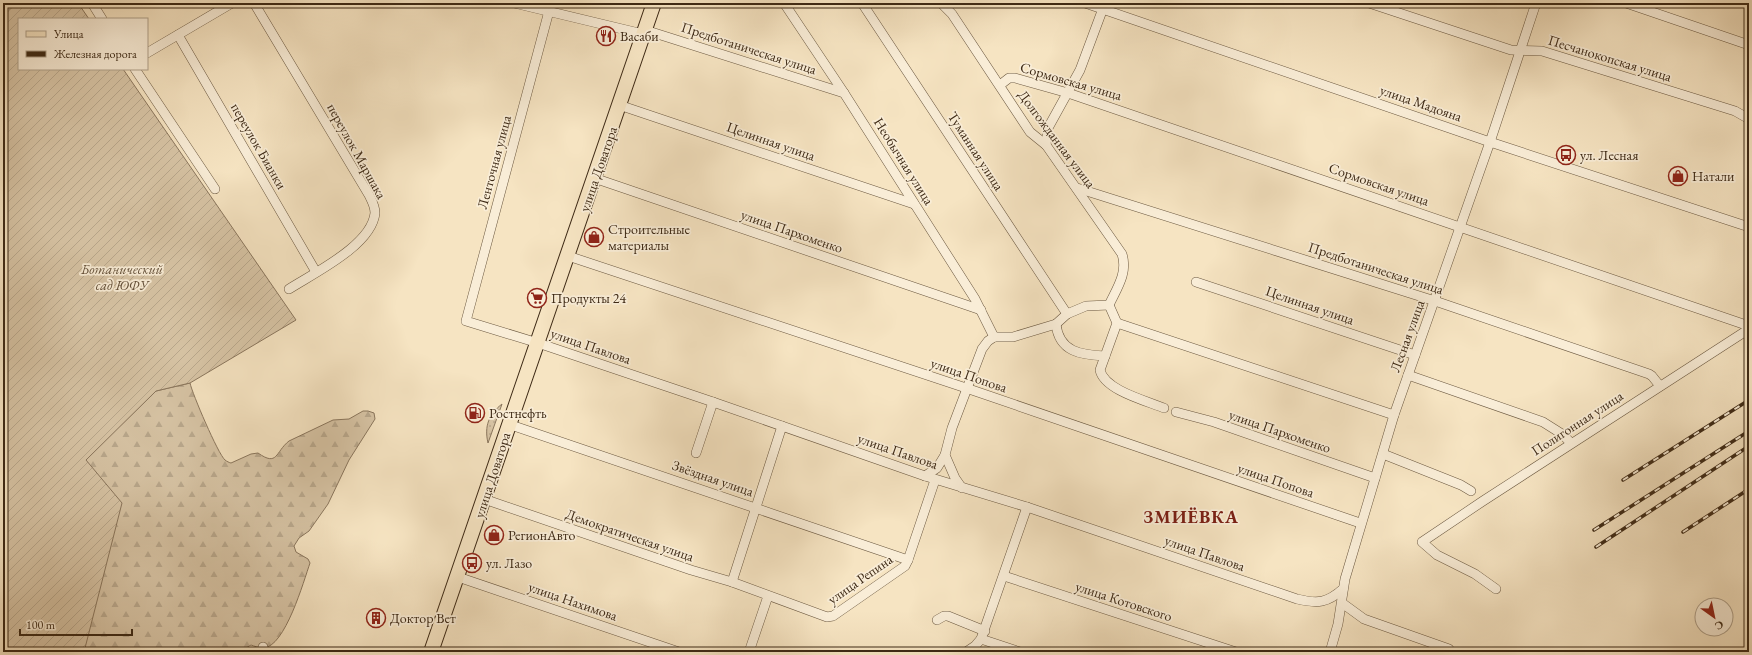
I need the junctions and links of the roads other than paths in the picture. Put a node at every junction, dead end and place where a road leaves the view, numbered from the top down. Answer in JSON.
{"nodes":[{"id":1,"x":92,"y":3,"type":"edge"},
{"id":2,"x":232,"y":3,"type":"edge"},
{"id":3,"x":254,"y":3,"type":"edge"},
{"id":4,"x":514,"y":3,"type":"edge"},
{"id":5,"x":654,"y":3,"type":"edge"},
{"id":6,"x":784,"y":3,"type":"edge"},
{"id":7,"x":862,"y":3,"type":"edge"},
{"id":8,"x":941,"y":3,"type":"edge"},
{"id":9,"x":1085,"y":3,"type":"edge"},
{"id":10,"x":1369,"y":3,"type":"edge"},
{"id":11,"x":1536,"y":3,"type":"edge"},
{"id":12,"x":1626,"y":3,"type":"edge"},
{"id":13,"x":1105,"y":6,"type":"edge"},
{"id":14,"x":549,"y":11,"type":"junction"},
{"id":15,"x":101,"y":18,"type":"edge"},
{"id":16,"x":644,"y":32,"type":"junction"},
{"id":17,"x":178,"y":35,"type":"junction"},
{"id":18,"x":1749,"y":45,"type":"edge"},
{"id":19,"x":1520,"y":51,"type":"junction"},
{"id":20,"x":148,"y":52,"type":"edge"},
{"id":21,"x":135,"y":70,"type":"edge"},
{"id":22,"x":1000,"y":85,"type":"junction"},
{"id":23,"x":844,"y":93,"type":"junction"},
{"id":24,"x":1068,"y":93,"type":"junction"},
{"id":25,"x":619,"y":105,"type":"junction"},
{"id":26,"x":1749,"y":119,"type":"edge"},
{"id":27,"x":1490,"y":142,"type":"junction"},
{"id":28,"x":1046,"y":145,"type":"junction"},
{"id":29,"x":594,"y":178,"type":"junction"},
{"id":30,"x":1077,"y":188,"type":"junction"},
{"id":31,"x":215,"y":189,"type":"dead end"},
{"id":32,"x":914,"y":204,"type":"junction"},
{"id":33,"x":1460,"y":226,"type":"junction"},
{"id":34,"x":1749,"y":227,"type":"edge"},
{"id":35,"x":568,"y":256,"type":"junction"},
{"id":36,"x":316,"y":272,"type":"junction"},
{"id":37,"x":1196,"y":282,"type":"dead end"},
{"id":38,"x":289,"y":289,"type":"dead end"},
{"id":39,"x":1435,"y":301,"type":"junction"},
{"id":40,"x":1109,"y":305,"type":"junction"},
{"id":41,"x":981,"y":310,"type":"junction"},
{"id":42,"x":1067,"y":314,"type":"junction"},
{"id":43,"x":466,"y":321,"type":"joint"},
{"id":44,"x":1117,"y":323,"type":"junction"},
{"id":45,"x":1056,"y":324,"type":"junction"},
{"id":46,"x":1749,"y":326,"type":"edge"},
{"id":47,"x":1749,"y":329,"type":"edge"},
{"id":48,"x":994,"y":337,"type":"junction"},
{"id":49,"x":538,"y":343,"type":"junction"},
{"id":50,"x":1415,"y":355,"type":"junction"},
{"id":51,"x":1105,"y":356,"type":"junction"},
{"id":52,"x":1408,"y":375,"type":"junction"},
{"id":53,"x":1660,"y":386,"type":"junction"},
{"id":54,"x":966,"y":388,"type":"junction"},
{"id":55,"x":713,"y":402,"type":"junction"},
{"id":56,"x":1164,"y":408,"type":"dead end"},
{"id":57,"x":1176,"y":412,"type":"dead end"},
{"id":58,"x":1394,"y":415,"type":"junction"},
{"id":59,"x":508,"y":424,"type":"junction"},
{"id":60,"x":782,"y":426,"type":"junction"},
{"id":61,"x":1571,"y":444,"type":"junction"},
{"id":62,"x":696,"y":453,"type":"dead end"},
{"id":63,"x":1383,"y":454,"type":"junction"},
{"id":64,"x":945,"y":455,"type":"junction"},
{"id":65,"x":925,"y":476,"type":"junction"},
{"id":66,"x":1375,"y":478,"type":"junction"},
{"id":67,"x":936,"y":480,"type":"junction"},
{"id":68,"x":962,"y":488,"type":"junction"},
{"id":69,"x":1471,"y":491,"type":"dead end"},
{"id":70,"x":484,"y":499,"type":"junction"},
{"id":71,"x":1027,"y":507,"type":"junction"},
{"id":72,"x":756,"y":508,"type":"junction"},
{"id":73,"x":1360,"y":524,"type":"junction"},
{"id":74,"x":908,"y":560,"type":"junction"},
{"id":75,"x":1004,"y":576,"type":"junction"},
{"id":76,"x":458,"y":578,"type":"junction"},
{"id":77,"x":732,"y":582,"type":"junction"},
{"id":78,"x":1343,"y":589,"type":"junction"},
{"id":79,"x":1496,"y":589,"type":"dead end"},
{"id":80,"x":768,"y":596,"type":"junction"},
{"id":81,"x":1342,"y":603,"type":"junction"},
{"id":82,"x":938,"y":620,"type":"dead end"},
{"id":83,"x":985,"y":631,"type":"junction"},
{"id":84,"x":981,"y":640,"type":"junction"},
{"id":85,"x":1449,"y":649,"type":"dead end"},
{"id":86,"x":431,"y":652,"type":"edge"},
{"id":87,"x":679,"y":652,"type":"edge"},
{"id":88,"x":748,"y":652,"type":"edge"},
{"id":89,"x":966,"y":652,"type":"edge"},
{"id":90,"x":1020,"y":652,"type":"edge"},
{"id":91,"x":1236,"y":652,"type":"edge"},
{"id":92,"x":1330,"y":652,"type":"edge"}],
"edges":[{"from":1,"to":15,"type":"street"},
{"from":2,"to":17,"type":"street"},
{"from":3,"to":36,"type":"street","name":"переулок Маршака"},
{"from":4,"to":14,"type":"street","name":"Предботаническая улица"},
{"from":5,"to":16,"type":"main road","name":"улица Доватора"},
{"from":6,"to":23,"type":"street","name":"Необычная улица"},
{"from":7,"to":42,"type":"street","name":"Туманная улица"},
{"from":8,"to":22,"type":"street","name":"Долгожданная улица"},
{"from":9,"to":13,"type":"street","name":"улица Мадояна"},
{"from":10,"to":19,"type":"street","name":"Песчанокопская улица"},
{"from":11,"to":19,"type":"street","name":"Лесная улица"},
{"from":12,"to":18,"type":"street"},
{"from":13,"to":24,"type":"street"},
{"from":13,"to":27,"type":"street","name":"улица Мадояна"},
{"from":14,"to":16,"type":"street","name":"Предботаническая улица"},
{"from":14,"to":43,"type":"street","name":"Ленточная улица"},
{"from":16,"to":23,"type":"street","name":"Предботаническая улица"},
{"from":16,"to":25,"type":"main road","name":"улица Доватора"},
{"from":17,"to":20,"type":"street"},
{"from":17,"to":36,"type":"street","name":"переулок Бианки"},
{"from":19,"to":26,"type":"street","name":"Песчанокопская улица"},
{"from":19,"to":27,"type":"street","name":"Лесная улица"},
{"from":21,"to":31,"type":"street"},
{"from":22,"to":24,"type":"street","name":"Сормовская улица"},
{"from":22,"to":28,"type":"street","name":"Долгожданная улица"},
{"from":23,"to":32,"type":"street","name":"Необычная улица"},
{"from":24,"to":28,"type":"street"},
{"from":24,"to":33,"type":"street","name":"Сормовская улица"},
{"from":25,"to":29,"type":"main road","name":"улица Доватора"},
{"from":25,"to":32,"type":"street","name":"Целинная улица"},
{"from":27,"to":33,"type":"street","name":"Лесная улица"},
{"from":27,"to":34,"type":"street","name":"улица Мадояна"},
{"from":28,"to":30,"type":"street","name":"Долгожданная улица"},
{"from":29,"to":35,"type":"main road","name":"улица Доватора"},
{"from":29,"to":41,"type":"street","name":"улица Пархоменко"},
{"from":30,"to":39,"type":"street","name":"Предботаническая улица"},
{"from":30,"to":40,"type":"street","name":"Долгожданная улица"},
{"from":32,"to":41,"type":"street","name":"Необычная улица"},
{"from":33,"to":39,"type":"street","name":"Лесная улица"},
{"from":33,"to":46,"type":"street","name":"Сормовская улица"},
{"from":35,"to":49,"type":"main road","name":"улица Доватора"},
{"from":35,"to":54,"type":"street","name":"улица Попова"},
{"from":36,"to":38,"type":"street","name":"переулок Маршака"},
{"from":37,"to":50,"type":"street","name":"Целинная улица"},
{"from":39,"to":50,"type":"street","name":"Лесная улица"},
{"from":39,"to":53,"type":"street","name":"Предботаническая улица"},
{"from":40,"to":42,"type":"street"},
{"from":40,"to":44,"type":"street"},
{"from":41,"to":48,"type":"street","name":"Необычная улица"},
{"from":42,"to":45,"type":"street"},
{"from":43,"to":49,"type":"street","name":"улица Павлова"},
{"from":44,"to":51,"type":"street"},
{"from":44,"to":58,"type":"street"},
{"from":45,"to":48,"type":"street"},
{"from":45,"to":51,"type":"street"},
{"from":47,"to":53,"type":"street","name":"Полигонная улица"},
{"from":48,"to":54,"type":"street"},
{"from":49,"to":55,"type":"street","name":"улица Павлова"},
{"from":49,"to":59,"type":"main road","name":"улица Доватора"},
{"from":50,"to":52,"type":"street","name":"Лесная улица"},
{"from":51,"to":56,"type":"street"},
{"from":52,"to":58,"type":"street","name":"Лесная улица"},
{"from":52,"to":61,"type":"street"},
{"from":53,"to":61,"type":"street","name":"Полигонная улица"},
{"from":54,"to":64,"type":"street"},
{"from":54,"to":73,"type":"street","name":"улица Попова"},
{"from":55,"to":60,"type":"street","name":"улица Павлова"},
{"from":55,"to":62,"type":"street"},
{"from":57,"to":66,"type":"street","name":"улица Пархоменко"},
{"from":58,"to":63,"type":"street","name":"Лесная улица"},
{"from":59,"to":70,"type":"main road","name":"улица Доватора"},
{"from":59,"to":72,"type":"street","name":"Звёздная улица"},
{"from":60,"to":65,"type":"street","name":"улица Павлова"},
{"from":60,"to":72,"type":"street"},
{"from":61,"to":79,"type":"street","name":"Полигонная улица"},
{"from":63,"to":66,"type":"street","name":"Лесная улица"},
{"from":63,"to":69,"type":"street"},
{"from":64,"to":65,"type":"street"},
{"from":64,"to":68,"type":"street"},
{"from":65,"to":67,"type":"street","name":"улица Павлова"},
{"from":66,"to":73,"type":"street","name":"Лесная улица"},
{"from":67,"to":68,"type":"street","name":"улица Павлова"},
{"from":67,"to":74,"type":"street","name":"улица Репина"},
{"from":68,"to":71,"type":"street","name":"улица Павлова"},
{"from":70,"to":76,"type":"main road","name":"улица Доватора"},
{"from":70,"to":77,"type":"street","name":"Демократическая улица"},
{"from":71,"to":75,"type":"street"},
{"from":71,"to":78,"type":"street","name":"улица Павлова"},
{"from":72,"to":74,"type":"street","name":"Звёздная улица"},
{"from":72,"to":77,"type":"street"},
{"from":73,"to":78,"type":"street","name":"Лесная улица"},
{"from":74,"to":80,"type":"street","name":"улица Репина"},
{"from":75,"to":83,"type":"street"},
{"from":75,"to":91,"type":"street","name":"улица Котовского"},
{"from":76,"to":86,"type":"main road","name":"улица Доватора"},
{"from":76,"to":87,"type":"street","name":"улица Нахимова"},
{"from":77,"to":80,"type":"street","name":"Демократическая улица"},
{"from":78,"to":81,"type":"street","name":"Лесная улица"},
{"from":80,"to":88,"type":"street"},
{"from":81,"to":85,"type":"street"},
{"from":81,"to":92,"type":"street","name":"Лесная улица"},
{"from":82,"to":83,"type":"street"},
{"from":83,"to":84,"type":"street"},
{"from":84,"to":89,"type":"street"},
{"from":84,"to":90,"type":"street"}]}
